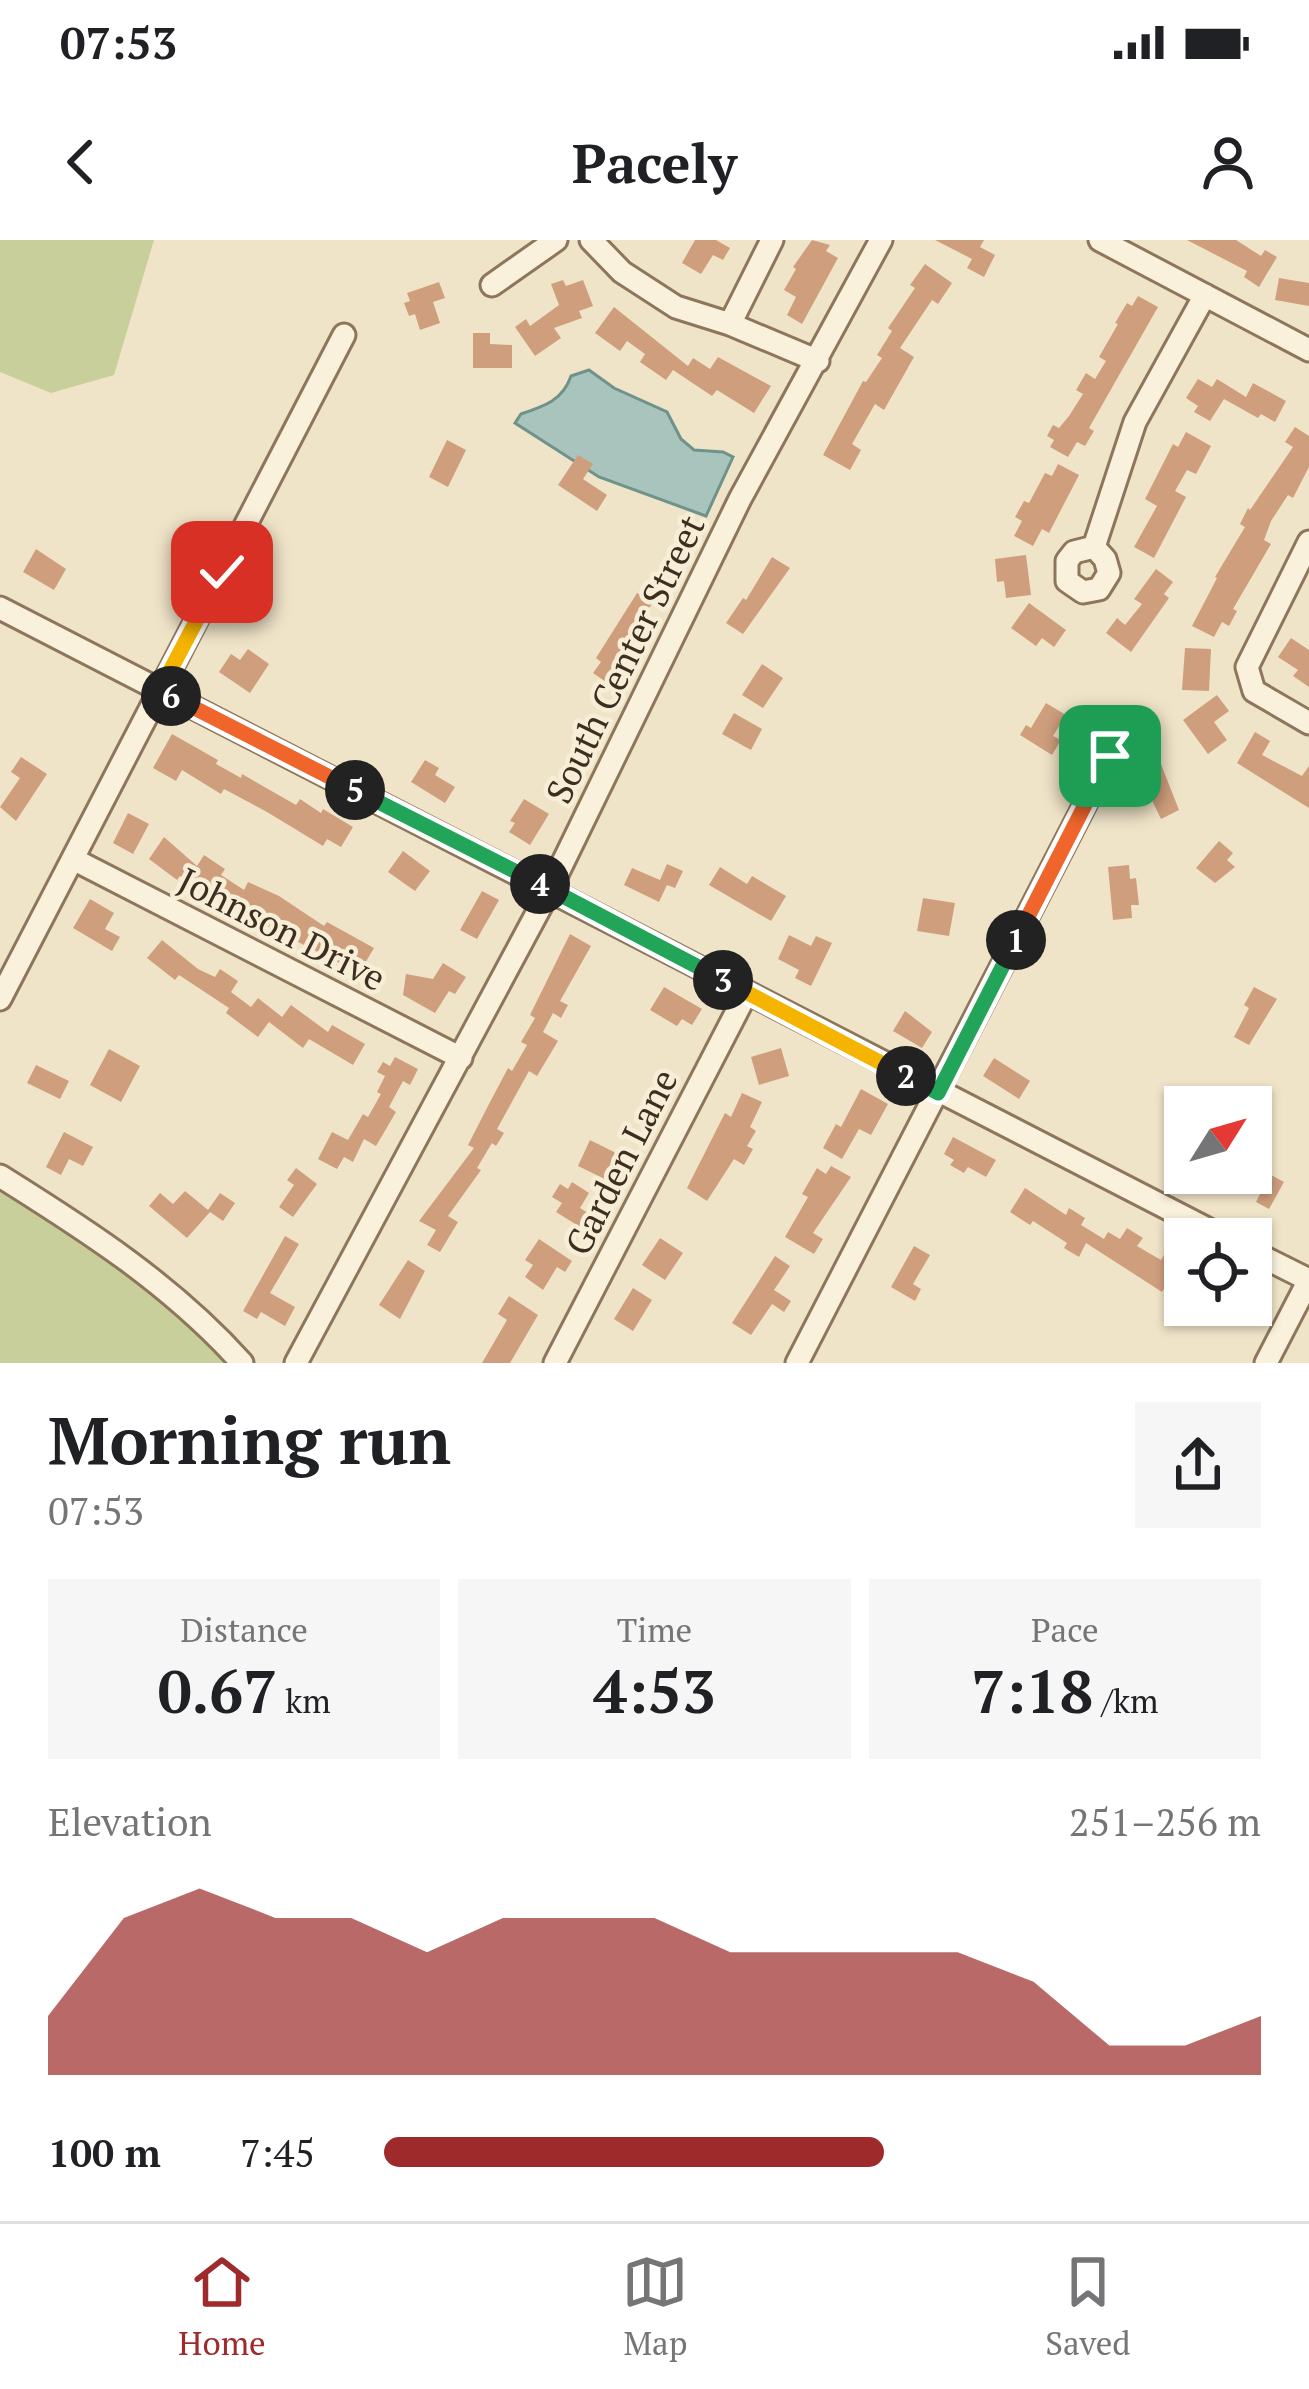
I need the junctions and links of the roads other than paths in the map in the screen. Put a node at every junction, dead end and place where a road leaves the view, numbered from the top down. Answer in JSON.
{"nodes":[{"id":1,"x":556,"y":240,"type":"edge"},
{"id":2,"x":590,"y":240,"type":"edge"},
{"id":3,"x":772,"y":240,"type":"edge"},
{"id":4,"x":881,"y":240,"type":"edge"},
{"id":5,"x":1100,"y":240,"type":"edge"},
{"id":6,"x":492,"y":285,"type":"dead end"},
{"id":7,"x":1205,"y":295,"type":"junction"},
{"id":8,"x":730,"y":324,"type":"junction"},
{"id":9,"x":344,"y":335,"type":"dead end"},
{"id":10,"x":1309,"y":350,"type":"edge"},
{"id":11,"x":818,"y":361,"type":"junction"},
{"id":12,"x":1309,"y":542,"type":"edge"},
{"id":13,"x":1094,"y":547,"type":"dead end"},
{"id":14,"x":0,"y":608,"type":"edge"},
{"id":15,"x":160,"y":690,"type":"junction"},
{"id":16,"x":1309,"y":723,"type":"edge"},
{"id":17,"x":1110,"y":756,"type":"dead end"},
{"id":18,"x":74,"y":859,"type":"junction"},
{"id":19,"x":550,"y":889,"type":"junction"},
{"id":20,"x":747,"y":992,"type":"junction"},
{"id":21,"x":0,"y":1000,"type":"edge"},
{"id":22,"x":461,"y":1058,"type":"junction"},
{"id":23,"x":938,"y":1093,"type":"junction"},
{"id":24,"x":0,"y":1175,"type":"edge"},
{"id":25,"x":1185,"y":1218,"type":"edge"},
{"id":26,"x":1272,"y":1262,"type":"edge"},
{"id":27,"x":1309,"y":1280,"type":"edge"},
{"id":28,"x":242,"y":1363,"type":"edge"},
{"id":29,"x":296,"y":1363,"type":"edge"},
{"id":30,"x":555,"y":1363,"type":"edge"},
{"id":31,"x":797,"y":1363,"type":"edge"},
{"id":32,"x":1266,"y":1363,"type":"edge"}],
"edges":[{"from":1,"to":6,"type":"street"},
{"from":2,"to":8,"type":"street"},
{"from":3,"to":8,"type":"street"},
{"from":4,"to":11,"type":"street","name":"South Center Street"},
{"from":5,"to":7,"type":"street"},
{"from":7,"to":10,"type":"street"},
{"from":7,"to":13,"type":"street"},
{"from":8,"to":11,"type":"street"},
{"from":9,"to":15,"type":"street"},
{"from":11,"to":19,"type":"street","name":"South Center Street"},
{"from":12,"to":16,"type":"street"},
{"from":14,"to":15,"type":"street"},
{"from":15,"to":18,"type":"street"},
{"from":15,"to":19,"type":"street"},
{"from":17,"to":23,"type":"street"},
{"from":18,"to":21,"type":"street"},
{"from":18,"to":22,"type":"street","name":"Johnson Drive"},
{"from":19,"to":20,"type":"street"},
{"from":19,"to":22,"type":"street","name":"South Center Street"},
{"from":20,"to":23,"type":"street"},
{"from":20,"to":30,"type":"street","name":"Garden Lane"},
{"from":22,"to":29,"type":"street","name":"South Center Street"},
{"from":23,"to":25,"type":"street"},
{"from":23,"to":31,"type":"street"},
{"from":24,"to":28,"type":"street"},
{"from":26,"to":27,"type":"street"},
{"from":27,"to":32,"type":"street"}]}
